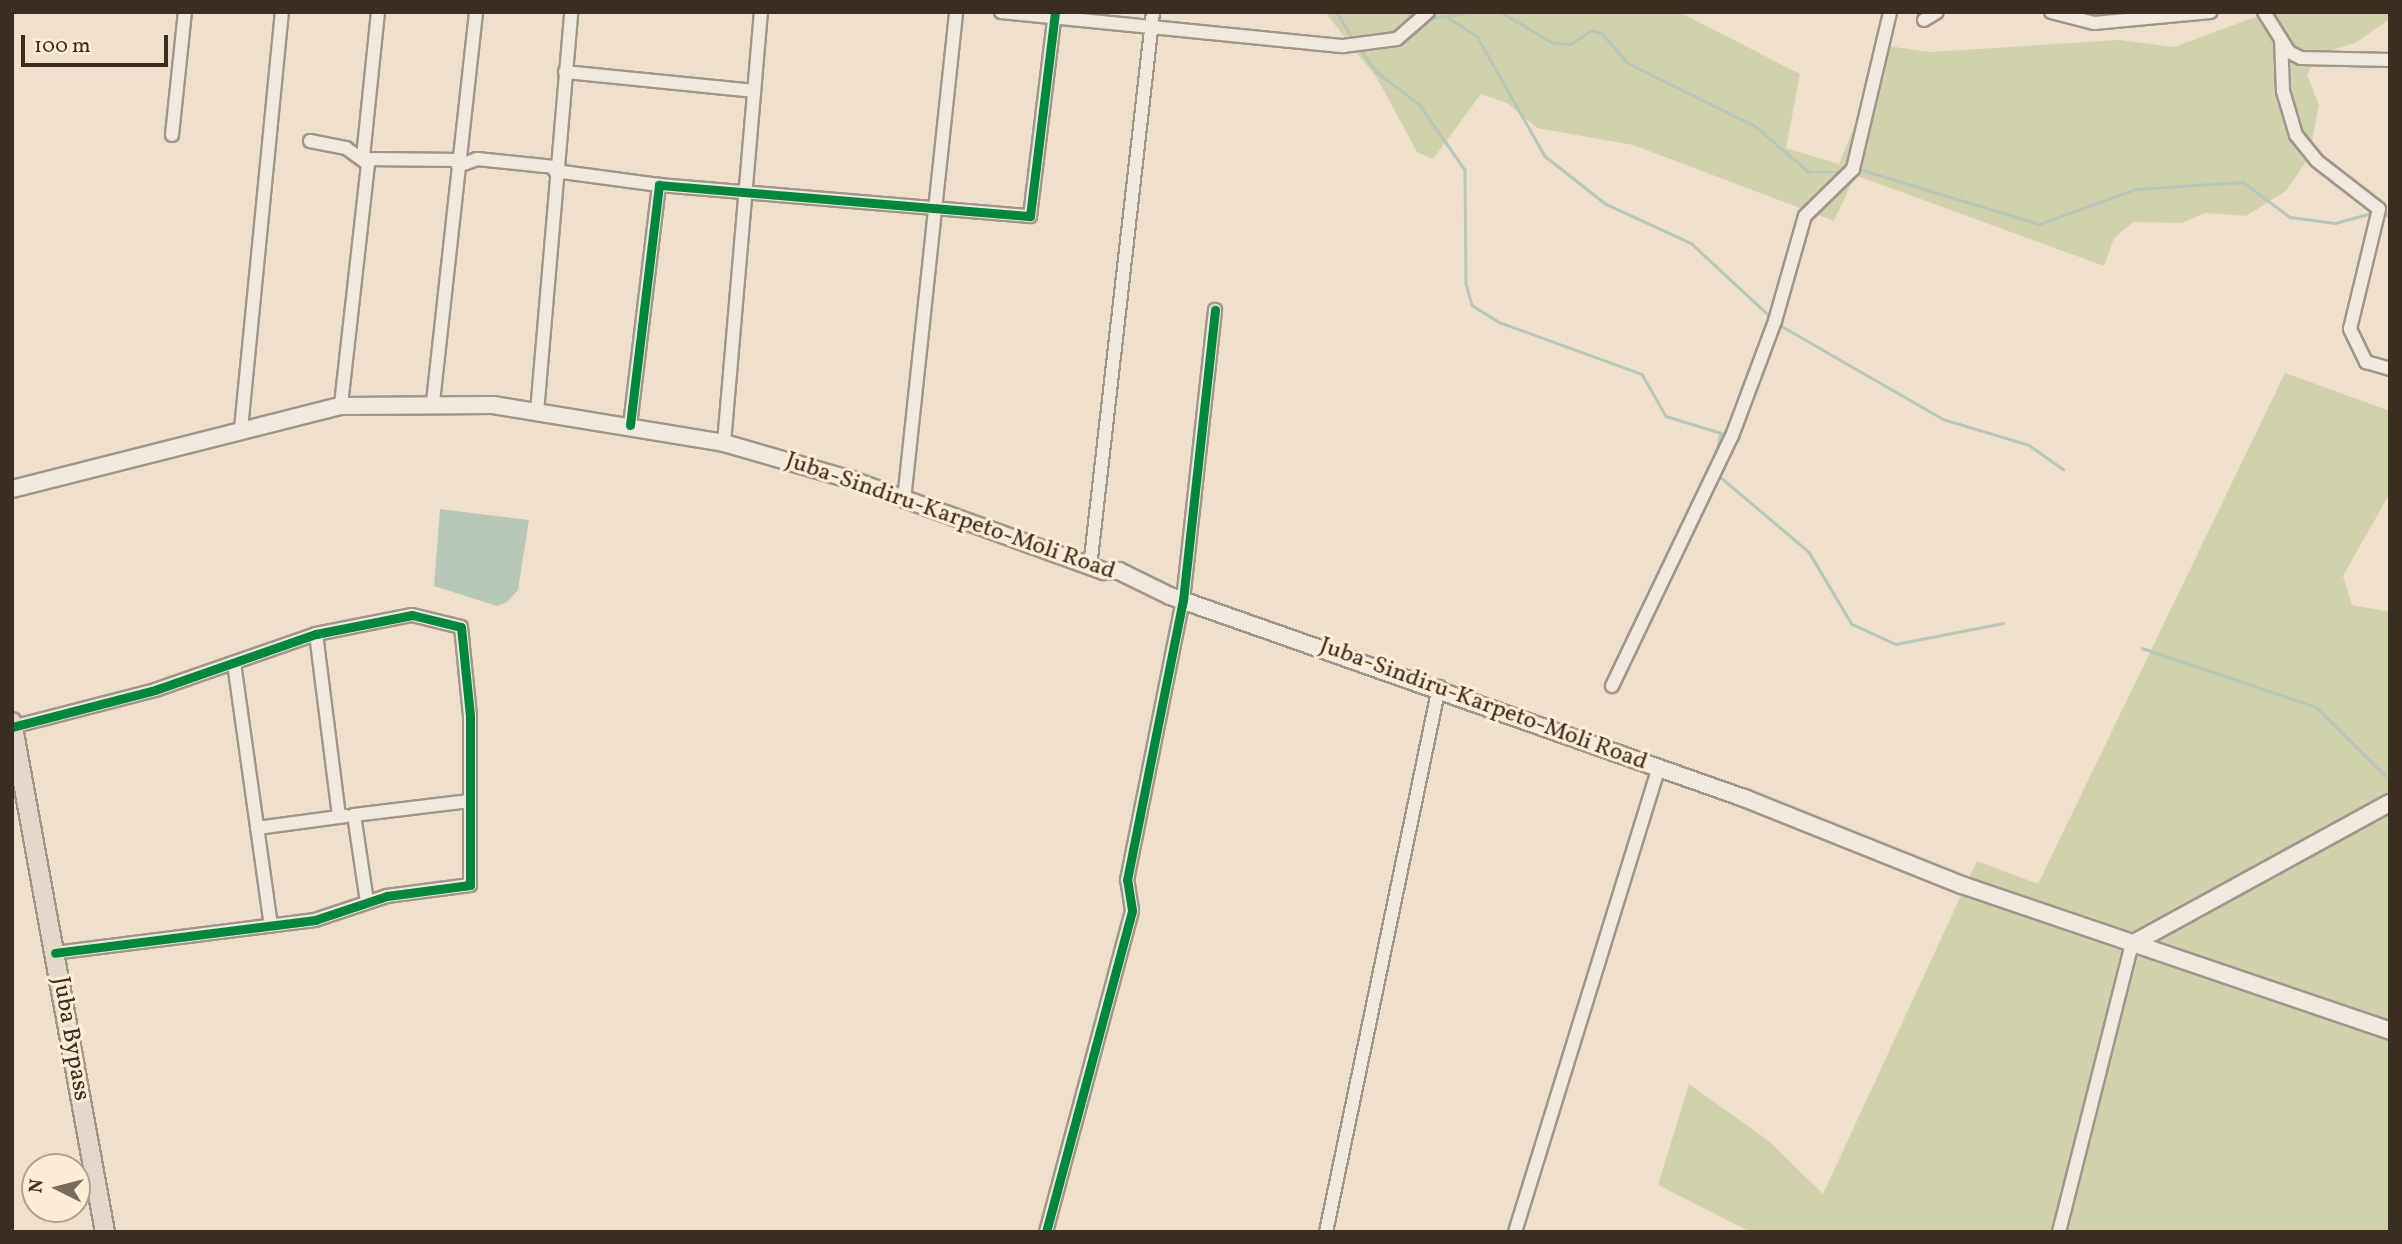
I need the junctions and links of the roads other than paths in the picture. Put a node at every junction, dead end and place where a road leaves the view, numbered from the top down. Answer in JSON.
{"nodes":[{"id":1,"x":184,"y":12,"type":"edge"},
{"id":2,"x":282,"y":12,"type":"edge"},
{"id":3,"x":378,"y":12,"type":"edge"},
{"id":4,"x":476,"y":12,"type":"edge"},
{"id":5,"x":571,"y":12,"type":"edge"},
{"id":6,"x":761,"y":12,"type":"edge"},
{"id":7,"x":956,"y":12,"type":"edge"},
{"id":8,"x":1001,"y":12,"type":"edge"},
{"id":9,"x":1153,"y":12,"type":"edge"},
{"id":10,"x":1428,"y":12,"type":"edge"},
{"id":11,"x":1890,"y":12,"type":"edge"},
{"id":12,"x":1937,"y":12,"type":"edge"},
{"id":13,"x":2051,"y":12,"type":"edge"},
{"id":14,"x":2210,"y":12,"type":"edge"},
{"id":15,"x":2264,"y":12,"type":"edge"},
{"id":16,"x":1054,"y":15,"type":"edge"},
{"id":17,"x":1924,"y":20,"type":"dead end"},
{"id":18,"x":1151,"y":30,"type":"junction"},
{"id":19,"x":2281,"y":39,"type":"junction"},
{"id":20,"x":2390,"y":60,"type":"edge"},
{"id":21,"x":565,"y":72,"type":"junction"},
{"id":22,"x":754,"y":91,"type":"junction"},
{"id":23,"x":172,"y":135,"type":"dead end"},
{"id":24,"x":310,"y":141,"type":"dead end"},
{"id":25,"x":364,"y":158,"type":"junction"},
{"id":26,"x":459,"y":163,"type":"junction"},
{"id":27,"x":555,"y":169,"type":"junction"},
{"id":28,"x":659,"y":185,"type":"junction"},
{"id":29,"x":745,"y":192,"type":"junction"},
{"id":30,"x":937,"y":207,"type":"junction"},
{"id":31,"x":1215,"y":310,"type":"dead end"},
{"id":32,"x":2390,"y":369,"type":"edge"},
{"id":33,"x":433,"y":402,"type":"junction"},
{"id":34,"x":341,"y":406,"type":"junction"},
{"id":35,"x":537,"y":412,"type":"junction"},
{"id":36,"x":630,"y":425,"type":"junction"},
{"id":37,"x":241,"y":429,"type":"junction"},
{"id":38,"x":724,"y":443,"type":"junction"},
{"id":39,"x":12,"y":489,"type":"edge"},
{"id":40,"x":904,"y":500,"type":"junction"},
{"id":41,"x":1090,"y":567,"type":"junction"},
{"id":42,"x":1184,"y":600,"type":"junction"},
{"id":43,"x":316,"y":634,"type":"junction"},
{"id":44,"x":234,"y":663,"type":"junction"},
{"id":45,"x":1612,"y":686,"type":"dead end"},
{"id":46,"x":1439,"y":687,"type":"junction"},
{"id":47,"x":13,"y":726,"type":"edge"},
{"id":48,"x":1659,"y":768,"type":"junction"},
{"id":49,"x":468,"y":801,"type":"junction"},
{"id":50,"x":2390,"y":803,"type":"edge"},
{"id":51,"x":354,"y":815,"type":"junction"},
{"id":52,"x":339,"y":816,"type":"junction"},
{"id":53,"x":257,"y":828,"type":"junction"},
{"id":54,"x":367,"y":902,"type":"junction"},
{"id":55,"x":271,"y":925,"type":"junction"},
{"id":56,"x":2132,"y":944,"type":"junction"},
{"id":57,"x":55,"y":953,"type":"junction"},
{"id":58,"x":2390,"y":1031,"type":"edge"},
{"id":59,"x":105,"y":1232,"type":"edge"},
{"id":60,"x":1046,"y":1232,"type":"edge"},
{"id":61,"x":1326,"y":1232,"type":"edge"},
{"id":62,"x":1515,"y":1232,"type":"edge"},
{"id":63,"x":2059,"y":1232,"type":"edge"}],
"edges":[{"from":1,"to":23,"type":"street"},
{"from":2,"to":37,"type":"street"},
{"from":3,"to":25,"type":"street"},
{"from":4,"to":26,"type":"street"},
{"from":5,"to":21,"type":"street"},
{"from":6,"to":22,"type":"street"},
{"from":7,"to":30,"type":"street"},
{"from":8,"to":16,"type":"street"},
{"from":9,"to":18,"type":"street"},
{"from":10,"to":18,"type":"street"},
{"from":11,"to":45,"type":"street"},
{"from":12,"to":17,"type":"street"},
{"from":13,"to":14,"type":"street"},
{"from":15,"to":19,"type":"street"},
{"from":16,"to":18,"type":"street"},
{"from":16,"to":30,"type":"street"},
{"from":18,"to":41,"type":"street"},
{"from":19,"to":20,"type":"street"},
{"from":19,"to":32,"type":"street"},
{"from":21,"to":22,"type":"street"},
{"from":21,"to":27,"type":"street"},
{"from":22,"to":29,"type":"street"},
{"from":24,"to":25,"type":"street"},
{"from":25,"to":26,"type":"street"},
{"from":25,"to":34,"type":"street"},
{"from":26,"to":27,"type":"street"},
{"from":26,"to":33,"type":"street"},
{"from":27,"to":28,"type":"street"},
{"from":27,"to":35,"type":"street"},
{"from":28,"to":29,"type":"street"},
{"from":28,"to":36,"type":"street"},
{"from":29,"to":30,"type":"street"},
{"from":29,"to":38,"type":"street"},
{"from":30,"to":40,"type":"street"},
{"from":31,"to":42,"type":"street"},
{"from":33,"to":34,"type":"main road","name":"Juba-Sindiru-Karpeto-Moli Road"},
{"from":33,"to":35,"type":"main road","name":"Juba-Sindiru-Karpeto-Moli Road"},
{"from":34,"to":37,"type":"main road","name":"Juba-Sindiru-Karpeto-Moli Road"},
{"from":35,"to":36,"type":"main road","name":"Juba-Sindiru-Karpeto-Moli Road"},
{"from":36,"to":38,"type":"main road","name":"Juba-Sindiru-Karpeto-Moli Road"},
{"from":37,"to":39,"type":"main road","name":"Juba-Sindiru-Karpeto-Moli Road"},
{"from":38,"to":40,"type":"main road","name":"Juba-Sindiru-Karpeto-Moli Road"},
{"from":40,"to":41,"type":"main road","name":"Juba-Sindiru-Karpeto-Moli Road"},
{"from":41,"to":42,"type":"main road","name":"Juba-Sindiru-Karpeto-Moli Road"},
{"from":42,"to":46,"type":"main road","name":"Juba-Sindiru-Karpeto-Moli Road"},
{"from":42,"to":60,"type":"street"},
{"from":43,"to":44,"type":"street"},
{"from":43,"to":49,"type":"street"},
{"from":43,"to":52,"type":"street"},
{"from":44,"to":47,"type":"street"},
{"from":44,"to":53,"type":"street"},
{"from":46,"to":48,"type":"main road","name":"Juba-Sindiru-Karpeto-Moli Road"},
{"from":46,"to":61,"type":"street"},
{"from":47,"to":57,"type":"main road","name":"Juba Bypass"},
{"from":48,"to":56,"type":"main road","name":"Juba-Sindiru-Karpeto-Moli Road"},
{"from":48,"to":62,"type":"street"},
{"from":49,"to":51,"type":"street"},
{"from":49,"to":54,"type":"street"},
{"from":50,"to":56,"type":"main road"},
{"from":51,"to":52,"type":"street"},
{"from":51,"to":54,"type":"street"},
{"from":52,"to":53,"type":"street"},
{"from":53,"to":55,"type":"street"},
{"from":54,"to":55,"type":"street"},
{"from":55,"to":57,"type":"street"},
{"from":56,"to":58,"type":"main road","name":"Juba-Sindiru-Karpeto-Moli Road"},
{"from":56,"to":63,"type":"street"},
{"from":57,"to":59,"type":"main road","name":"Juba Bypass"}]}
